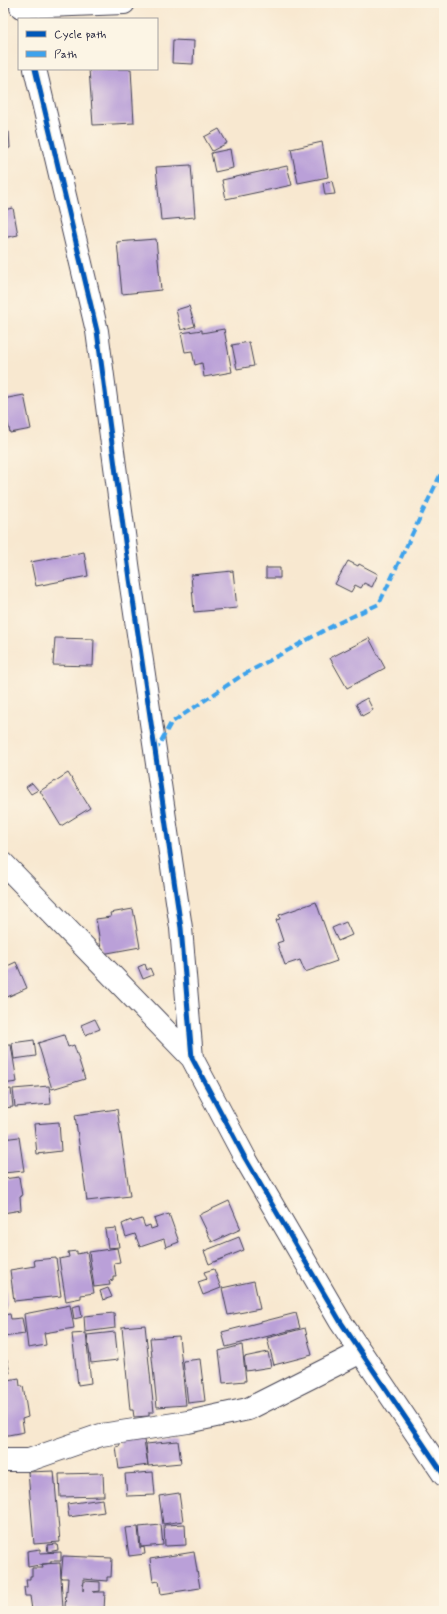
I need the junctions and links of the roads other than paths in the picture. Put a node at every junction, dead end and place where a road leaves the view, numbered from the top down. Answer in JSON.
{"nodes":[{"id":1,"x":124,"y":3,"type":"edge"},
{"id":2,"x":21,"y":10,"type":"edge"},
{"id":3,"x":35,"y":70,"type":"edge"},
{"id":4,"x":3,"y":863,"type":"edge"},
{"id":5,"x":192,"y":1058,"type":"junction"},
{"id":6,"x":361,"y":1352,"type":"junction"},
{"id":7,"x":3,"y":1460,"type":"edge"},
{"id":8,"x":444,"y":1475,"type":"edge"}],
"edges":[{"from":1,"to":2,"type":"street"},
{"from":3,"to":5,"type":"street"},
{"from":4,"to":5,"type":"street"},
{"from":5,"to":6,"type":"street"},
{"from":6,"to":7,"type":"street"},
{"from":6,"to":8,"type":"street"}]}
